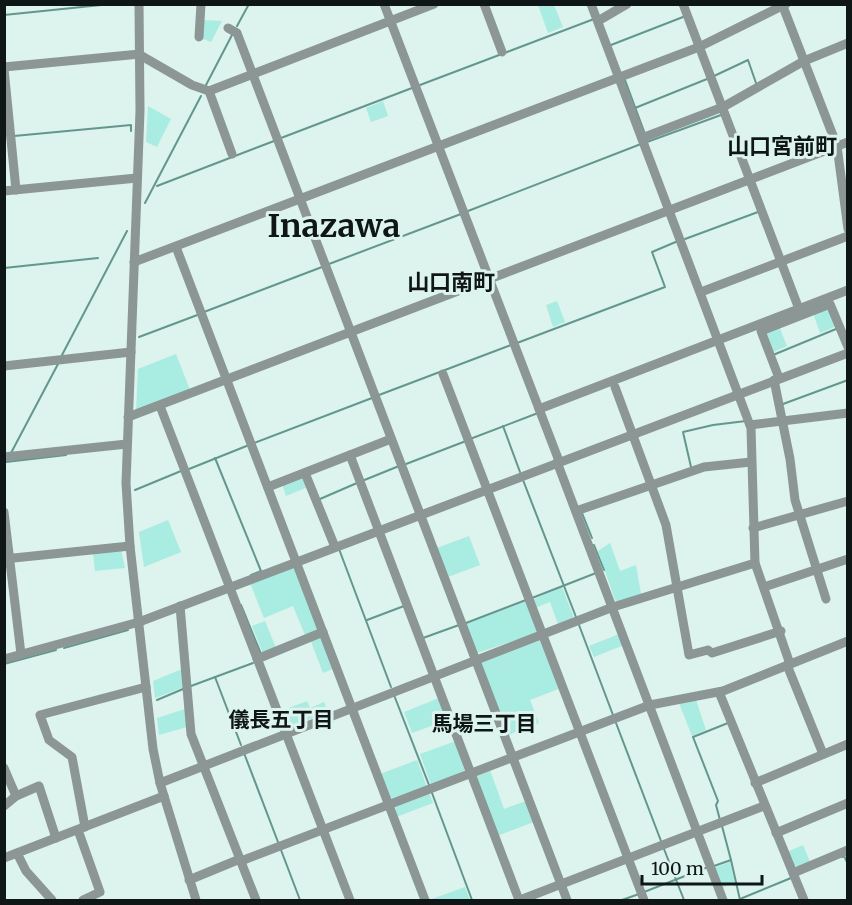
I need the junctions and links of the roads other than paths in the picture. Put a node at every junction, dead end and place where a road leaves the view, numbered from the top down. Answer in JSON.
{"nodes":[{"id":1,"x":139,"y":4,"type":"edge"},
{"id":2,"x":201,"y":4,"type":"edge"},
{"id":3,"x":384,"y":4,"type":"edge"},
{"id":4,"x":434,"y":4,"type":"edge"},
{"id":5,"x":484,"y":4,"type":"edge"},
{"id":6,"x":591,"y":4,"type":"edge"},
{"id":7,"x":627,"y":4,"type":"edge"},
{"id":8,"x":683,"y":4,"type":"edge"},
{"id":9,"x":783,"y":5,"type":"edge"},
{"id":10,"x":390,"y":21,"type":"junction"},
{"id":11,"x":598,"y":21,"type":"junction"},
{"id":12,"x":228,"y":28,"type":"dead end"},
{"id":13,"x":199,"y":37,"type":"dead end"},
{"id":14,"x":848,"y":43,"type":"edge"},
{"id":15,"x":699,"y":47,"type":"junction"},
{"id":16,"x":502,"y":52,"type":"dead end"},
{"id":17,"x":140,"y":54,"type":"junction"},
{"id":18,"x":804,"y":62,"type":"junction"},
{"id":19,"x":4,"y":68,"type":"edge"},
{"id":20,"x":252,"y":74,"type":"junction"},
{"id":21,"x":619,"y":77,"type":"junction"},
{"id":22,"x":209,"y":91,"type":"junction"},
{"id":23,"x":723,"y":107,"type":"junction"},
{"id":24,"x":642,"y":138,"type":"junction"},
{"id":25,"x":848,"y":142,"type":"edge"},
{"id":26,"x":837,"y":146,"type":"junction"},
{"id":27,"x":438,"y":147,"type":"junction"},
{"id":28,"x":232,"y":154,"type":"dead end"},
{"id":29,"x":137,"y":178,"type":"junction"},
{"id":30,"x":750,"y":179,"type":"junction"},
{"id":31,"x":16,"y":190,"type":"junction"},
{"id":32,"x":4,"y":191,"type":"edge"},
{"id":33,"x":300,"y":200,"type":"junction"},
{"id":34,"x":669,"y":209,"type":"junction"},
{"id":35,"x":848,"y":229,"type":"edge"},
{"id":36,"x":848,"y":236,"type":"edge"},
{"id":37,"x":176,"y":247,"type":"junction"},
{"id":38,"x":781,"y":261,"type":"junction"},
{"id":39,"x":134,"y":262,"type":"junction"},
{"id":40,"x":489,"y":278,"type":"junction"},
{"id":41,"x":848,"y":290,"type":"edge"},
{"id":42,"x":701,"y":292,"type":"junction"},
{"id":43,"x":799,"y":309,"type":"junction"},
{"id":44,"x":350,"y":332,"type":"junction"},
{"id":45,"x":719,"y":339,"type":"junction"},
{"id":46,"x":848,"y":346,"type":"edge"},
{"id":47,"x":130,"y":352,"type":"junction"},
{"id":48,"x":848,"y":352,"type":"edge"},
{"id":49,"x":4,"y":366,"type":"edge"},
{"id":50,"x":443,"y":374,"type":"dead end"},
{"id":51,"x":226,"y":379,"type":"junction"},
{"id":52,"x":776,"y":379,"type":"junction"},
{"id":53,"x":615,"y":387,"type":"dead end"},
{"id":54,"x":740,"y":393,"type":"junction"},
{"id":55,"x":160,"y":406,"type":"junction"},
{"id":56,"x":539,"y":409,"type":"junction"},
{"id":57,"x":848,"y":413,"type":"edge"},
{"id":58,"x":128,"y":417,"type":"junction"},
{"id":59,"x":782,"y":420,"type":"junction"},
{"id":60,"x":750,"y":425,"type":"junction"},
{"id":61,"x":633,"y":434,"type":"junction"},
{"id":62,"x":392,"y":439,"type":"junction"},
{"id":63,"x":127,"y":444,"type":"junction"},
{"id":64,"x":350,"y":455,"type":"junction"},
{"id":65,"x":4,"y":457,"type":"edge"},
{"id":66,"x":558,"y":462,"type":"junction"},
{"id":67,"x":751,"y":462,"type":"junction"},
{"id":68,"x":305,"y":473,"type":"junction"},
{"id":69,"x":651,"y":485,"type":"junction"},
{"id":70,"x":268,"y":487,"type":"junction"},
{"id":71,"x":487,"y":489,"type":"junction"},
{"id":72,"x":848,"y":501,"type":"edge"},
{"id":73,"x":576,"y":511,"type":"junction"},
{"id":74,"x":4,"y":512,"type":"edge"},
{"id":75,"x":420,"y":514,"type":"junction"},
{"id":76,"x":801,"y":515,"type":"junction"},
{"id":77,"x":753,"y":528,"type":"junction"},
{"id":78,"x":378,"y":531,"type":"junction"},
{"id":79,"x":130,"y":546,"type":"junction"},
{"id":80,"x":334,"y":547,"type":"junction"},
{"id":81,"x":7,"y":559,"type":"edge"},
{"id":82,"x":848,"y":559,"type":"edge"},
{"id":83,"x":296,"y":562,"type":"junction"},
{"id":84,"x":755,"y":563,"type":"junction"},
{"id":85,"x":816,"y":569,"type":"junction"},
{"id":86,"x":230,"y":587,"type":"junction"},
{"id":87,"x":676,"y":587,"type":"junction"},
{"id":88,"x":764,"y":587,"type":"junction"},
{"id":89,"x":826,"y":599,"type":"dead end"},
{"id":90,"x":180,"y":606,"type":"junction"},
{"id":91,"x":613,"y":608,"type":"junction"},
{"id":92,"x":139,"y":622,"type":"junction"},
{"id":93,"x":781,"y":631,"type":"junction"},
{"id":94,"x":323,"y":632,"type":"junction"},
{"id":95,"x":543,"y":634,"type":"junction"},
{"id":96,"x":848,"y":641,"type":"edge"},
{"id":97,"x":21,"y":654,"type":"junction"},
{"id":98,"x":4,"y":659,"type":"edge"},
{"id":99,"x":257,"y":659,"type":"junction"},
{"id":100,"x":476,"y":660,"type":"junction"},
{"id":101,"x":789,"y":665,"type":"junction"},
{"id":102,"x":434,"y":676,"type":"junction"},
{"id":103,"x":146,"y":687,"type":"junction"},
{"id":104,"x":719,"y":692,"type":"junction"},
{"id":105,"x":650,"y":705,"type":"junction"},
{"id":106,"x":352,"y":707,"type":"junction"},
{"id":107,"x":285,"y":732,"type":"junction"},
{"id":108,"x":580,"y":732,"type":"junction"},
{"id":109,"x":848,"y":744,"type":"edge"},
{"id":110,"x":823,"y":754,"type":"junction"},
{"id":111,"x":513,"y":757,"type":"junction"},
{"id":112,"x":202,"y":766,"type":"junction"},
{"id":113,"x":4,"y":768,"type":"edge"},
{"id":114,"x":471,"y":773,"type":"junction"},
{"id":115,"x":160,"y":783,"type":"junction"},
{"id":116,"x":755,"y":783,"type":"junction"},
{"id":117,"x":16,"y":796,"type":"junction"},
{"id":118,"x":164,"y":796,"type":"junction"},
{"id":119,"x":848,"y":803,"type":"edge"},
{"id":120,"x":389,"y":805,"type":"junction"},
{"id":121,"x":4,"y":806,"type":"edge"},
{"id":122,"x":764,"y":806,"type":"junction"},
{"id":123,"x":81,"y":829,"type":"junction"},
{"id":124,"x":323,"y":830,"type":"junction"},
{"id":125,"x":698,"y":832,"type":"junction"},
{"id":126,"x":776,"y":833,"type":"junction"},
{"id":127,"x":56,"y":838,"type":"junction"},
{"id":128,"x":848,"y":850,"type":"edge"},
{"id":129,"x":17,"y":853,"type":"junction"},
{"id":130,"x":4,"y":858,"type":"edge"},
{"id":131,"x":628,"y":859,"type":"junction"},
{"id":132,"x":240,"y":860,"type":"junction"},
{"id":133,"x":793,"y":873,"type":"junction"},
{"id":134,"x":189,"y":880,"type":"junction"},
{"id":135,"x":561,"y":885,"type":"junction"},
{"id":136,"x":47,"y":899,"type":"edge"},
{"id":137,"x":83,"y":900,"type":"edge"},
{"id":138,"x":196,"y":900,"type":"edge"},
{"id":139,"x":256,"y":900,"type":"edge"},
{"id":140,"x":350,"y":900,"type":"edge"},
{"id":141,"x":425,"y":900,"type":"edge"},
{"id":142,"x":520,"y":900,"type":"edge"},
{"id":143,"x":567,"y":900,"type":"edge"},
{"id":144,"x":644,"y":900,"type":"edge"},
{"id":145,"x":723,"y":900,"type":"edge"},
{"id":146,"x":804,"y":900,"type":"edge"}],
"edges":[{"from":1,"to":17,"type":"street"},
{"from":2,"to":13,"type":"street"},
{"from":3,"to":10,"type":"street"},
{"from":4,"to":10,"type":"street"},
{"from":5,"to":16,"type":"street"},
{"from":6,"to":11,"type":"street"},
{"from":7,"to":11,"type":"street"},
{"from":8,"to":15,"type":"street"},
{"from":9,"to":15,"type":"street"},
{"from":9,"to":18,"type":"street"},
{"from":10,"to":20,"type":"street"},
{"from":10,"to":27,"type":"street"},
{"from":11,"to":21,"type":"street"},
{"from":12,"to":20,"type":"street"},
{"from":14,"to":18,"type":"street"},
{"from":15,"to":21,"type":"street"},
{"from":15,"to":23,"type":"street"},
{"from":17,"to":19,"type":"street"},
{"from":17,"to":22,"type":"street"},
{"from":17,"to":29,"type":"street"},
{"from":18,"to":23,"type":"street"},
{"from":18,"to":26,"type":"street"},
{"from":19,"to":31,"type":"street"},
{"from":20,"to":22,"type":"street"},
{"from":20,"to":33,"type":"street"},
{"from":21,"to":24,"type":"street"},
{"from":21,"to":27,"type":"street"},
{"from":22,"to":28,"type":"street"},
{"from":23,"to":24,"type":"street"},
{"from":23,"to":30,"type":"street"},
{"from":24,"to":34,"type":"street"},
{"from":25,"to":26,"type":"street"},
{"from":26,"to":30,"type":"street"},
{"from":26,"to":35,"type":"street"},
{"from":27,"to":33,"type":"street"},
{"from":27,"to":40,"type":"street"},
{"from":29,"to":31,"type":"street"},
{"from":29,"to":39,"type":"street"},
{"from":30,"to":34,"type":"street"},
{"from":30,"to":38,"type":"street"},
{"from":31,"to":32,"type":"street"},
{"from":33,"to":37,"type":"street"},
{"from":33,"to":44,"type":"street"},
{"from":34,"to":40,"type":"street"},
{"from":34,"to":42,"type":"street"},
{"from":36,"to":38,"type":"street"},
{"from":37,"to":39,"type":"street"},
{"from":37,"to":51,"type":"street"},
{"from":38,"to":42,"type":"street"},
{"from":38,"to":43,"type":"street"},
{"from":39,"to":47,"type":"street"},
{"from":40,"to":44,"type":"street"},
{"from":40,"to":56,"type":"street"},
{"from":41,"to":43,"type":"street"},
{"from":42,"to":45,"type":"street"},
{"from":43,"to":45,"type":"street"},
{"from":44,"to":51,"type":"street"},
{"from":44,"to":62,"type":"street"},
{"from":45,"to":54,"type":"street"},
{"from":45,"to":56,"type":"street"},
{"from":46,"to":52,"type":"street"},
{"from":47,"to":49,"type":"street"},
{"from":47,"to":58,"type":"street"},
{"from":48,"to":52,"type":"street"},
{"from":50,"to":71,"type":"street"},
{"from":51,"to":55,"type":"street"},
{"from":51,"to":70,"type":"street"},
{"from":52,"to":54,"type":"street"},
{"from":52,"to":59,"type":"street"},
{"from":53,"to":61,"type":"street"},
{"from":54,"to":60,"type":"street"},
{"from":54,"to":61,"type":"street"},
{"from":55,"to":58,"type":"street"},
{"from":55,"to":86,"type":"street"},
{"from":56,"to":66,"type":"street"},
{"from":57,"to":59,"type":"street"},
{"from":58,"to":63,"type":"street"},
{"from":59,"to":60,"type":"street"},
{"from":59,"to":76,"type":"street"},
{"from":60,"to":67,"type":"street"},
{"from":61,"to":66,"type":"street"},
{"from":61,"to":69,"type":"street"},
{"from":62,"to":64,"type":"street"},
{"from":62,"to":75,"type":"street"},
{"from":63,"to":65,"type":"street"},
{"from":63,"to":79,"type":"street"},
{"from":64,"to":68,"type":"street"},
{"from":64,"to":78,"type":"street"},
{"from":66,"to":71,"type":"street"},
{"from":66,"to":73,"type":"street"},
{"from":67,"to":69,"type":"street"},
{"from":67,"to":77,"type":"street"},
{"from":68,"to":70,"type":"street"},
{"from":68,"to":80,"type":"street"},
{"from":69,"to":73,"type":"street"},
{"from":69,"to":87,"type":"street"},
{"from":70,"to":83,"type":"street"},
{"from":71,"to":75,"type":"street"},
{"from":71,"to":95,"type":"street"},
{"from":72,"to":76,"type":"street"},
{"from":73,"to":91,"type":"street"},
{"from":74,"to":81,"type":"street"},
{"from":75,"to":78,"type":"street"},
{"from":75,"to":100,"type":"street"},
{"from":76,"to":77,"type":"street"},
{"from":76,"to":85,"type":"street"},
{"from":77,"to":84,"type":"street"},
{"from":78,"to":80,"type":"street"},
{"from":78,"to":102,"type":"street"},
{"from":79,"to":81,"type":"street"},
{"from":79,"to":92,"type":"street"},
{"from":80,"to":83,"type":"street"},
{"from":81,"to":97,"type":"street"},
{"from":82,"to":85,"type":"street"},
{"from":83,"to":86,"type":"street"},
{"from":83,"to":94,"type":"street"},
{"from":84,"to":87,"type":"street"},
{"from":84,"to":88,"type":"street"},
{"from":85,"to":88,"type":"street"},
{"from":85,"to":89,"type":"street"},
{"from":86,"to":90,"type":"street"},
{"from":86,"to":99,"type":"street"},
{"from":87,"to":91,"type":"street"},
{"from":87,"to":93,"type":"street"},
{"from":88,"to":93,"type":"street"},
{"from":90,"to":92,"type":"street"},
{"from":90,"to":112,"type":"street"},
{"from":91,"to":95,"type":"street"},
{"from":91,"to":105,"type":"street"},
{"from":92,"to":97,"type":"street"},
{"from":92,"to":103,"type":"street"},
{"from":93,"to":101,"type":"street"},
{"from":94,"to":99,"type":"street"},
{"from":94,"to":106,"type":"street"},
{"from":95,"to":100,"type":"street"},
{"from":95,"to":108,"type":"street"},
{"from":96,"to":101,"type":"street"},
{"from":97,"to":98,"type":"street"},
{"from":99,"to":107,"type":"street"},
{"from":100,"to":102,"type":"street"},
{"from":100,"to":111,"type":"street"},
{"from":101,"to":104,"type":"street"},
{"from":101,"to":110,"type":"street"},
{"from":102,"to":106,"type":"street"},
{"from":102,"to":114,"type":"street"},
{"from":103,"to":115,"type":"street"},
{"from":103,"to":123,"type":"street"},
{"from":104,"to":105,"type":"street"},
{"from":104,"to":116,"type":"street"},
{"from":105,"to":108,"type":"street"},
{"from":105,"to":125,"type":"street"},
{"from":106,"to":107,"type":"street"},
{"from":106,"to":120,"type":"street"},
{"from":107,"to":112,"type":"street"},
{"from":107,"to":124,"type":"street"},
{"from":108,"to":111,"type":"street"},
{"from":108,"to":131,"type":"street"},
{"from":109,"to":110,"type":"street"},
{"from":110,"to":116,"type":"street"},
{"from":111,"to":114,"type":"street"},
{"from":111,"to":135,"type":"street"},
{"from":112,"to":115,"type":"street"},
{"from":112,"to":132,"type":"street"},
{"from":113,"to":117,"type":"street"},
{"from":114,"to":120,"type":"street"},
{"from":114,"to":142,"type":"street"},
{"from":115,"to":118,"type":"street"},
{"from":116,"to":122,"type":"street"},
{"from":117,"to":121,"type":"street"},
{"from":117,"to":127,"type":"street"},
{"from":118,"to":123,"type":"street"},
{"from":118,"to":134,"type":"street"},
{"from":119,"to":126,"type":"street"},
{"from":120,"to":124,"type":"street"},
{"from":120,"to":141,"type":"street"},
{"from":122,"to":125,"type":"street"},
{"from":122,"to":126,"type":"street"},
{"from":123,"to":127,"type":"street"},
{"from":123,"to":137,"type":"street"},
{"from":124,"to":132,"type":"street"},
{"from":124,"to":140,"type":"street"},
{"from":125,"to":131,"type":"street"},
{"from":125,"to":145,"type":"street"},
{"from":126,"to":133,"type":"street"},
{"from":127,"to":129,"type":"street"},
{"from":128,"to":133,"type":"street"},
{"from":129,"to":130,"type":"street"},
{"from":129,"to":136,"type":"street"},
{"from":131,"to":135,"type":"street"},
{"from":131,"to":144,"type":"street"},
{"from":132,"to":134,"type":"street"},
{"from":132,"to":139,"type":"street"},
{"from":133,"to":146,"type":"street"},
{"from":134,"to":138,"type":"street"},
{"from":135,"to":142,"type":"street"},
{"from":135,"to":143,"type":"street"}]}
